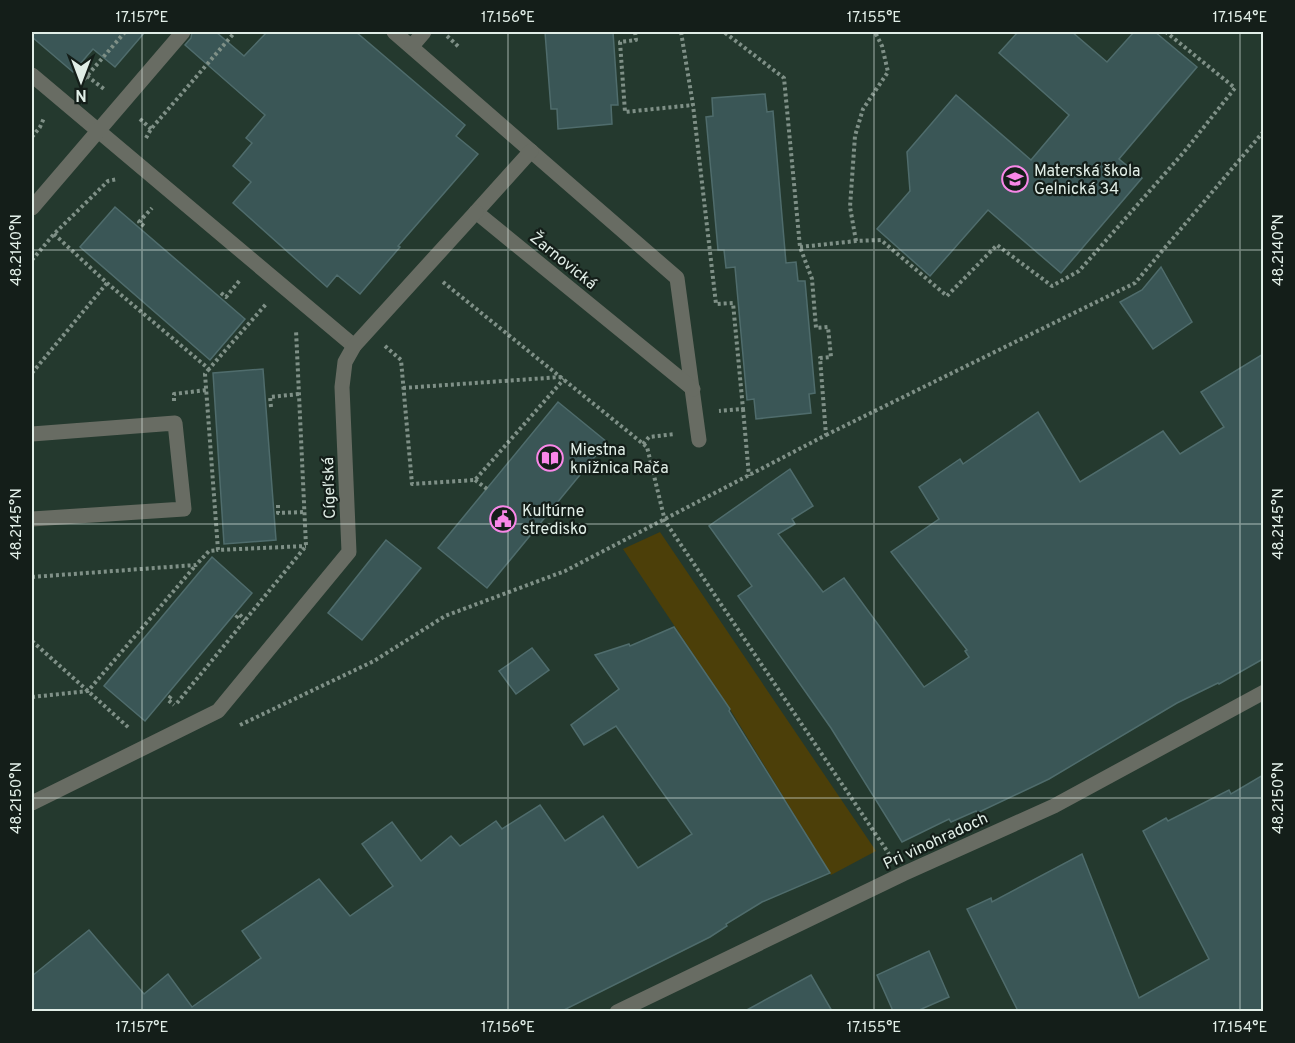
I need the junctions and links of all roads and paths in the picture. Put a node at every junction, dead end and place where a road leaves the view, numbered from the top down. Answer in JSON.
{"nodes":[{"id":1,"x":125,"y":32,"type":"edge"},
{"id":2,"x":183,"y":32,"type":"edge"},
{"id":3,"x":235,"y":32,"type":"edge"},
{"id":4,"x":394,"y":32,"type":"edge"},
{"id":5,"x":424,"y":32,"type":"edge"},
{"id":6,"x":442,"y":32,"type":"edge"},
{"id":7,"x":635,"y":32,"type":"edge"},
{"id":8,"x":681,"y":32,"type":"edge"},
{"id":9,"x":724,"y":32,"type":"edge"},
{"id":10,"x":875,"y":32,"type":"edge"},
{"id":11,"x":1166,"y":32,"type":"edge"},
{"id":12,"x":412,"y":46,"type":"junction"},
{"id":13,"x":460,"y":48,"type":"dead end"},
{"id":14,"x":32,"y":75,"type":"edge"},
{"id":15,"x":64,"y":104,"type":"junction"},
{"id":16,"x":693,"y":105,"type":"junction"},
{"id":17,"x":98,"y":130,"type":"junction"},
{"id":18,"x":1263,"y":131,"type":"edge"},
{"id":19,"x":32,"y":137,"type":"edge"},
{"id":20,"x":531,"y":151,"type":"junction"},
{"id":21,"x":133,"y":160,"type":"junction"},
{"id":22,"x":156,"y":203,"type":"dead end"},
{"id":23,"x":32,"y":208,"type":"edge"},
{"id":24,"x":476,"y":212,"type":"junction"},
{"id":25,"x":144,"y":226,"type":"dead end"},
{"id":26,"x":54,"y":234,"type":"junction"},
{"id":27,"x":856,"y":241,"type":"junction"},
{"id":28,"x":800,"y":247,"type":"junction"},
{"id":29,"x":32,"y":260,"type":"edge"},
{"id":30,"x":242,"y":278,"type":"dead end"},
{"id":31,"x":107,"y":283,"type":"junction"},
{"id":32,"x":221,"y":293,"type":"dead end"},
{"id":33,"x":463,"y":297,"type":"dead end"},
{"id":34,"x":276,"y":306,"type":"dead end"},
{"id":35,"x":296,"y":324,"type":"dead end"},
{"id":36,"x":368,"y":331,"type":"junction"},
{"id":37,"x":354,"y":346,"type":"junction"},
{"id":38,"x":209,"y":369,"type":"junction"},
{"id":39,"x":32,"y":373,"type":"edge"},
{"id":40,"x":563,"y":378,"type":"junction"},
{"id":41,"x":403,"y":388,"type":"junction"},
{"id":42,"x":693,"y":389,"type":"junction"},
{"id":43,"x":299,"y":394,"type":"junction"},
{"id":44,"x":270,"y":407,"type":"dead end"},
{"id":45,"x":743,"y":409,"type":"junction"},
{"id":46,"x":696,"y":412,"type":"junction"},
{"id":47,"x":32,"y":434,"type":"edge"},
{"id":48,"x":699,"y":435,"type":"joint"},
{"id":49,"x":826,"y":435,"type":"junction"},
{"id":50,"x":643,"y":444,"type":"junction"},
{"id":51,"x":749,"y":476,"type":"junction"},
{"id":52,"x":475,"y":480,"type":"junction"},
{"id":53,"x":487,"y":489,"type":"dead end"},
{"id":54,"x":278,"y":505,"type":"dead end"},
{"id":55,"x":304,"y":512,"type":"junction"},
{"id":56,"x":32,"y":519,"type":"edge"},
{"id":57,"x":665,"y":520,"type":"junction"},
{"id":58,"x":306,"y":546,"type":"junction"},
{"id":59,"x":218,"y":550,"type":"junction"},
{"id":60,"x":195,"y":566,"type":"junction"},
{"id":61,"x":32,"y":577,"type":"edge"},
{"id":62,"x":236,"y":618,"type":"dead end"},
{"id":63,"x":245,"y":620,"type":"junction"},
{"id":64,"x":32,"y":641,"type":"edge"},
{"id":65,"x":88,"y":691,"type":"junction"},
{"id":66,"x":1263,"y":692,"type":"edge"},
{"id":67,"x":171,"y":696,"type":"dead end"},
{"id":68,"x":32,"y":697,"type":"edge"},
{"id":69,"x":175,"y":706,"type":"junction"},
{"id":70,"x":168,"y":713,"type":"dead end"},
{"id":71,"x":233,"y":728,"type":"dead end"},
{"id":72,"x":130,"y":729,"type":"dead end"},
{"id":73,"x":32,"y":803,"type":"edge"},
{"id":74,"x":890,"y":856,"type":"dead end"},
{"id":75,"x":617,"y":1011,"type":"edge"}],
"edges":[{"from":1,"to":15,"type":"path"},
{"from":2,"to":17,"type":"street"},
{"from":3,"to":21,"type":"path"},
{"from":4,"to":12,"type":"street"},
{"from":5,"to":12,"type":"street"},
{"from":6,"to":13,"type":"path"},
{"from":7,"to":16,"type":"path"},
{"from":8,"to":16,"type":"path"},
{"from":9,"to":28,"type":"path"},
{"from":10,"to":27,"type":"path"},
{"from":11,"to":27,"type":"path"},
{"from":12,"to":20,"type":"street"},
{"from":14,"to":15,"type":"street"},
{"from":15,"to":17,"type":"street"},
{"from":15,"to":19,"type":"path"},
{"from":16,"to":45,"type":"path"},
{"from":17,"to":21,"type":"street"},
{"from":17,"to":23,"type":"street"},
{"from":18,"to":49,"type":"path"},
{"from":20,"to":24,"type":"street"},
{"from":20,"to":42,"type":"street"},
{"from":21,"to":26,"type":"path"},
{"from":21,"to":37,"type":"street"},
{"from":22,"to":25,"type":"path"},
{"from":24,"to":36,"type":"street"},
{"from":24,"to":42,"type":"street","name":"Žarnovická"},
{"from":26,"to":29,"type":"path"},
{"from":26,"to":31,"type":"path"},
{"from":27,"to":28,"type":"path"},
{"from":28,"to":49,"type":"path"},
{"from":30,"to":32,"type":"path"},
{"from":31,"to":38,"type":"path"},
{"from":31,"to":39,"type":"path"},
{"from":33,"to":40,"type":"path"},
{"from":34,"to":38,"type":"path"},
{"from":35,"to":43,"type":"path"},
{"from":36,"to":37,"type":"street"},
{"from":36,"to":41,"type":"path"},
{"from":37,"to":73,"type":"street","name":"Cígeľská"},
{"from":38,"to":59,"type":"path"},
{"from":40,"to":41,"type":"path"},
{"from":40,"to":50,"type":"path"},
{"from":40,"to":52,"type":"path"},
{"from":41,"to":52,"type":"path"},
{"from":42,"to":46,"type":"street"},
{"from":43,"to":44,"type":"path"},
{"from":43,"to":55,"type":"path"},
{"from":45,"to":46,"type":"path"},
{"from":45,"to":51,"type":"path"},
{"from":46,"to":48,"type":"street"},
{"from":47,"to":56,"type":"street"},
{"from":48,"to":50,"type":"path"},
{"from":49,"to":51,"type":"path"},
{"from":50,"to":57,"type":"path"},
{"from":51,"to":57,"type":"path"},
{"from":52,"to":53,"type":"path"},
{"from":54,"to":55,"type":"path"},
{"from":55,"to":58,"type":"path"},
{"from":57,"to":71,"type":"path"},
{"from":57,"to":74,"type":"path"},
{"from":58,"to":59,"type":"path"},
{"from":58,"to":63,"type":"path"},
{"from":59,"to":60,"type":"path"},
{"from":60,"to":61,"type":"path"},
{"from":60,"to":65,"type":"path"},
{"from":62,"to":63,"type":"path"},
{"from":63,"to":69,"type":"path"},
{"from":64,"to":65,"type":"path"},
{"from":65,"to":68,"type":"path"},
{"from":65,"to":72,"type":"path"},
{"from":66,"to":75,"type":"street","name":"Pri vinohradoch"},
{"from":67,"to":69,"type":"path"},
{"from":69,"to":70,"type":"path"}]}
